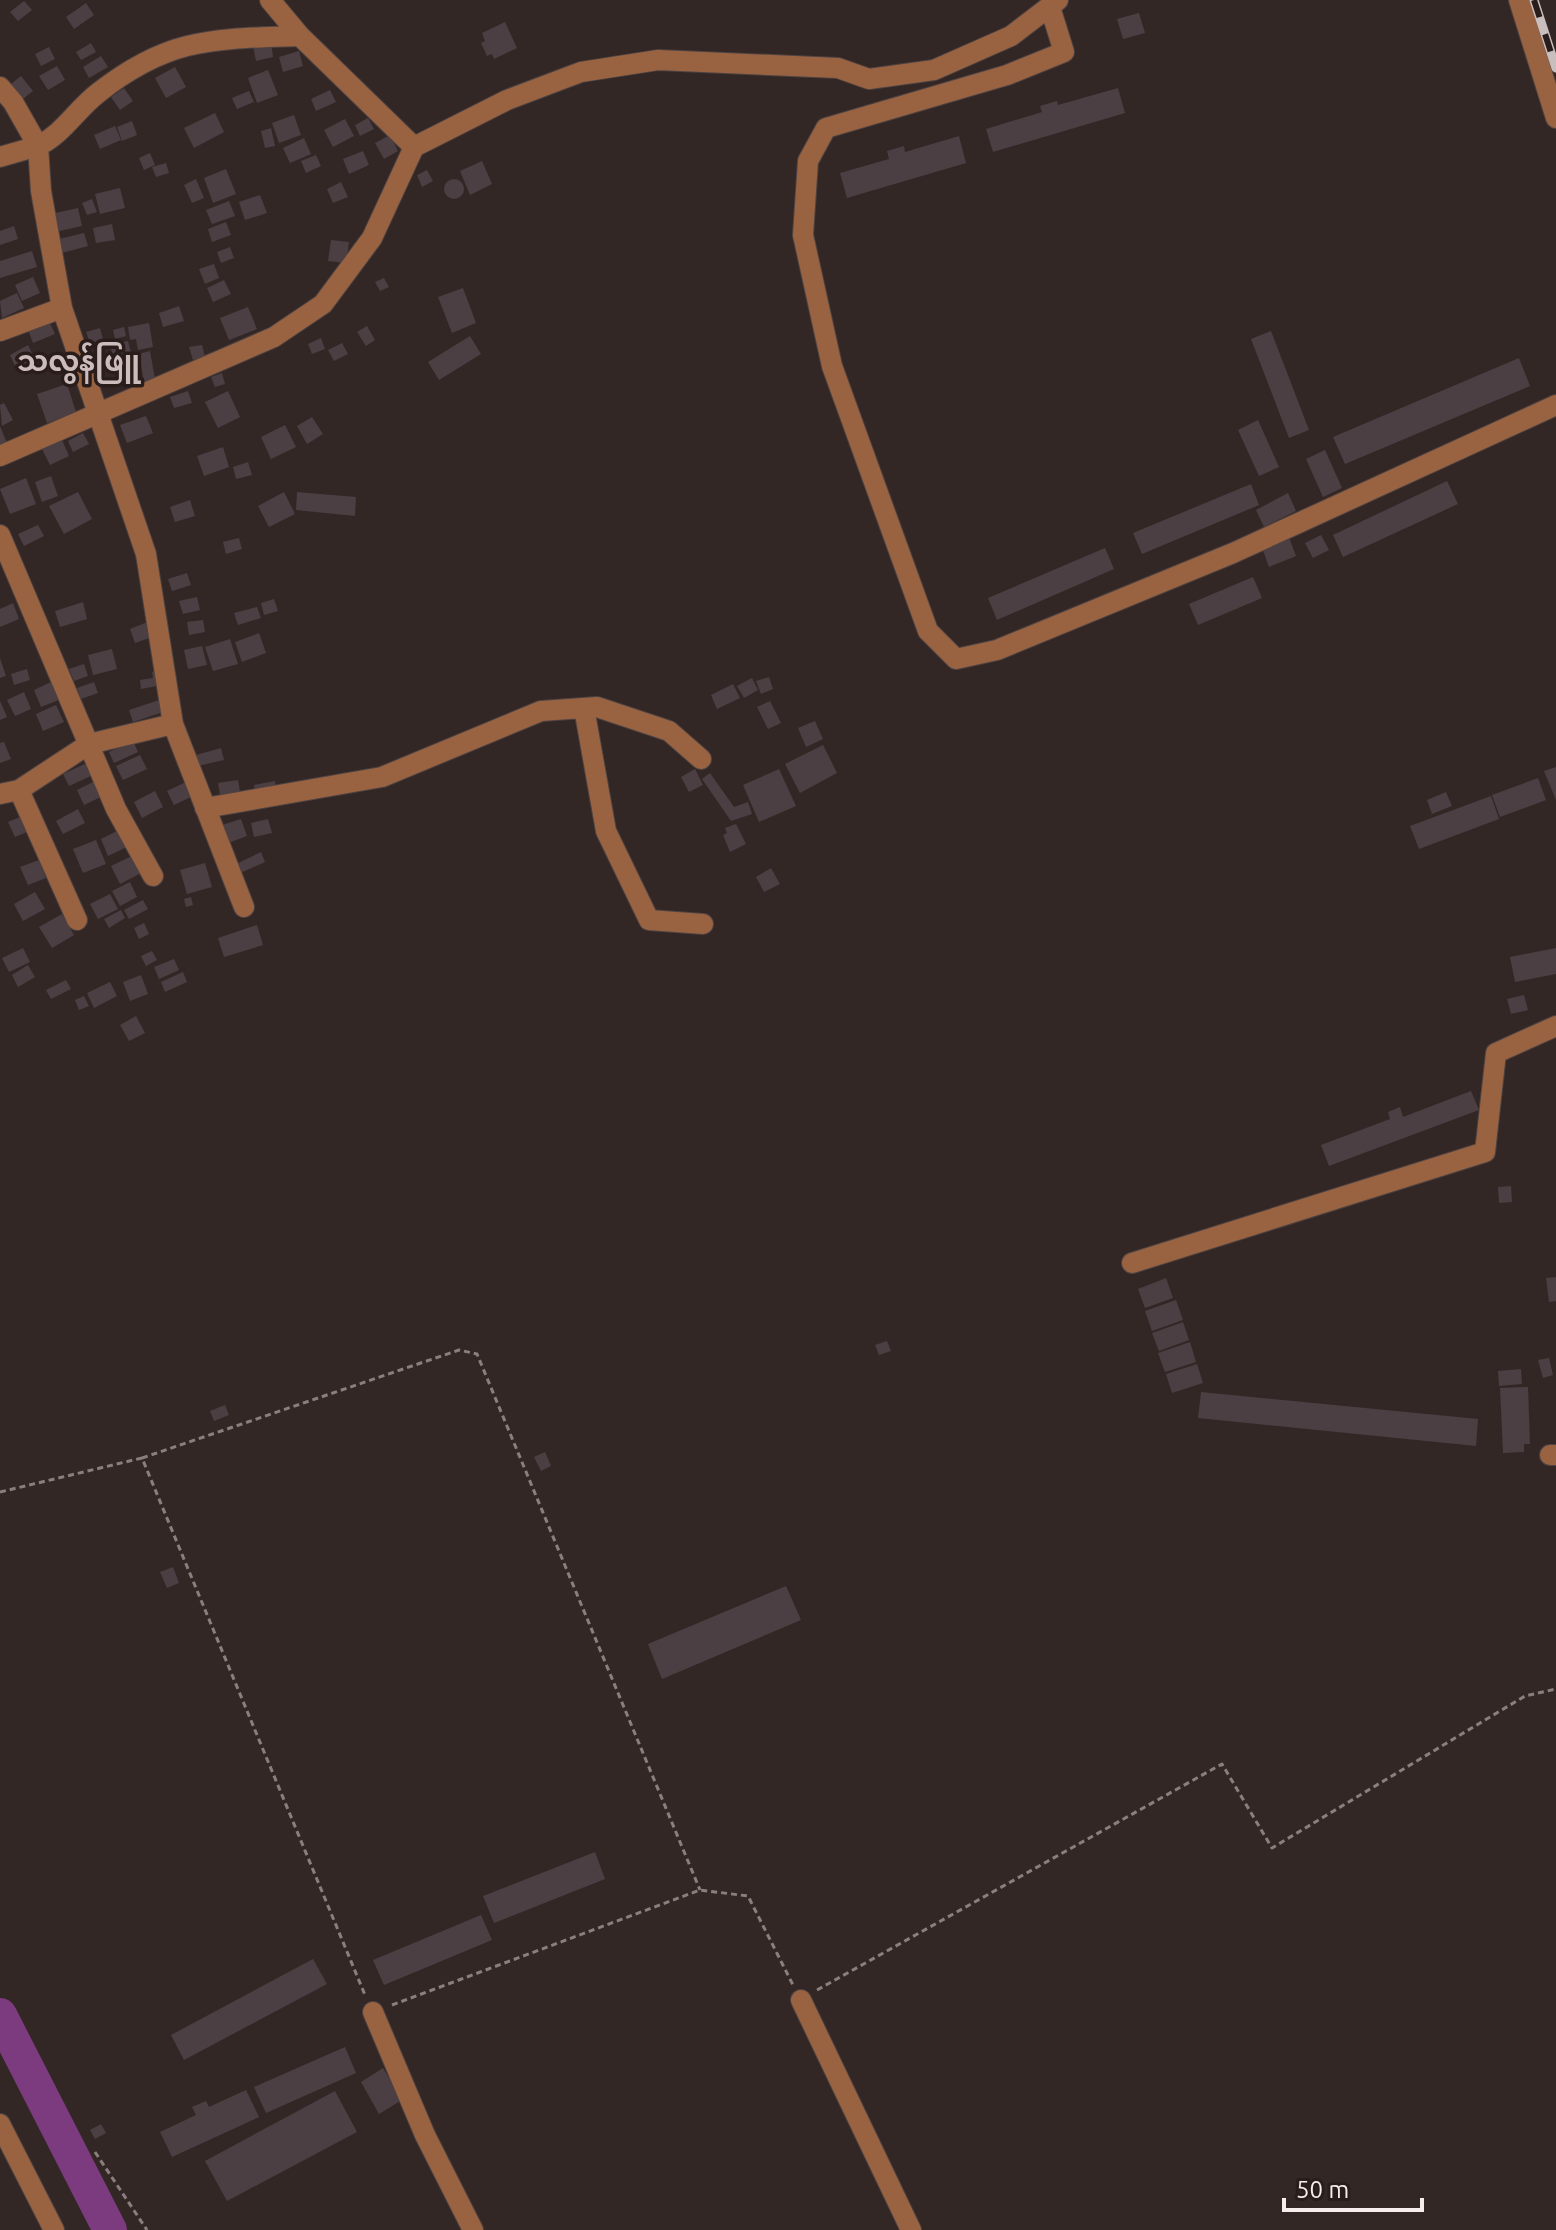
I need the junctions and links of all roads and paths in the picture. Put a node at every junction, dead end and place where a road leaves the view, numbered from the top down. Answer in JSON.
{"nodes":[{"id":1,"x":270,"y":0,"type":"edge"},
{"id":2,"x":1519,"y":0,"type":"edge"},
{"id":3,"x":1054,"y":4,"type":"edge"},
{"id":4,"x":300,"y":36,"type":"junction"},
{"id":5,"x":0,"y":87,"type":"edge"},
{"id":6,"x":1556,"y":118,"type":"edge"},
{"id":7,"x":38,"y":146,"type":"junction"},
{"id":8,"x":414,"y":147,"type":"junction"},
{"id":9,"x":0,"y":157,"type":"edge"},
{"id":10,"x":62,"y":308,"type":"junction"},
{"id":11,"x":0,"y":331,"type":"edge"},
{"id":12,"x":1556,"y":405,"type":"edge"},
{"id":13,"x":96,"y":411,"type":"junction"},
{"id":14,"x":0,"y":456,"type":"edge"},
{"id":15,"x":0,"y":535,"type":"edge"},
{"id":16,"x":584,"y":708,"type":"junction"},
{"id":17,"x":173,"y":724,"type":"junction"},
{"id":18,"x":89,"y":744,"type":"junction"},
{"id":19,"x":701,"y":759,"type":"dead end"},
{"id":20,"x":10,"y":792,"type":"edge"},
{"id":21,"x":205,"y":808,"type":"junction"},
{"id":22,"x":153,"y":876,"type":"dead end"},
{"id":23,"x":244,"y":907,"type":"dead end"},
{"id":24,"x":77,"y":920,"type":"dead end"},
{"id":25,"x":703,"y":924,"type":"dead end"},
{"id":26,"x":1556,"y":1026,"type":"edge"},
{"id":27,"x":1132,"y":1263,"type":"dead end"},
{"id":28,"x":142,"y":1458,"type":"junction"},
{"id":29,"x":0,"y":1492,"type":"edge"},
{"id":30,"x":1556,"y":1689,"type":"edge"},
{"id":31,"x":700,"y":1890,"type":"junction"},
{"id":32,"x":801,"y":2000,"type":"junction"},
{"id":33,"x":373,"y":2012,"type":"junction"},
{"id":34,"x":0,"y":2124,"type":"edge"},
{"id":35,"x":95,"y":2152,"type":"dead end"},
{"id":36,"x":54,"y":2230,"type":"edge"},
{"id":37,"x":147,"y":2230,"type":"edge"},
{"id":38,"x":473,"y":2230,"type":"edge"},
{"id":39,"x":911,"y":2230,"type":"edge"}],
"edges":[{"from":1,"to":4,"type":"street"},
{"from":2,"to":6,"type":"street"},
{"from":3,"to":8,"type":"street"},
{"from":3,"to":12,"type":"street"},
{"from":4,"to":7,"type":"street"},
{"from":4,"to":8,"type":"street"},
{"from":5,"to":7,"type":"street"},
{"from":7,"to":9,"type":"street"},
{"from":7,"to":10,"type":"street"},
{"from":8,"to":13,"type":"street"},
{"from":10,"to":11,"type":"street"},
{"from":10,"to":13,"type":"street"},
{"from":13,"to":14,"type":"street"},
{"from":13,"to":17,"type":"street"},
{"from":15,"to":18,"type":"street"},
{"from":16,"to":19,"type":"street"},
{"from":16,"to":21,"type":"street"},
{"from":16,"to":25,"type":"street"},
{"from":17,"to":18,"type":"street"},
{"from":17,"to":21,"type":"street"},
{"from":18,"to":20,"type":"street"},
{"from":18,"to":22,"type":"street"},
{"from":20,"to":24,"type":"street"},
{"from":21,"to":23,"type":"street"},
{"from":26,"to":27,"type":"street"},
{"from":28,"to":29,"type":"path"},
{"from":28,"to":31,"type":"path"},
{"from":28,"to":33,"type":"path"},
{"from":30,"to":32,"type":"path"},
{"from":31,"to":32,"type":"path"},
{"from":31,"to":33,"type":"path"},
{"from":32,"to":39,"type":"street"},
{"from":33,"to":38,"type":"street"},
{"from":34,"to":36,"type":"street"},
{"from":35,"to":37,"type":"path"}]}
